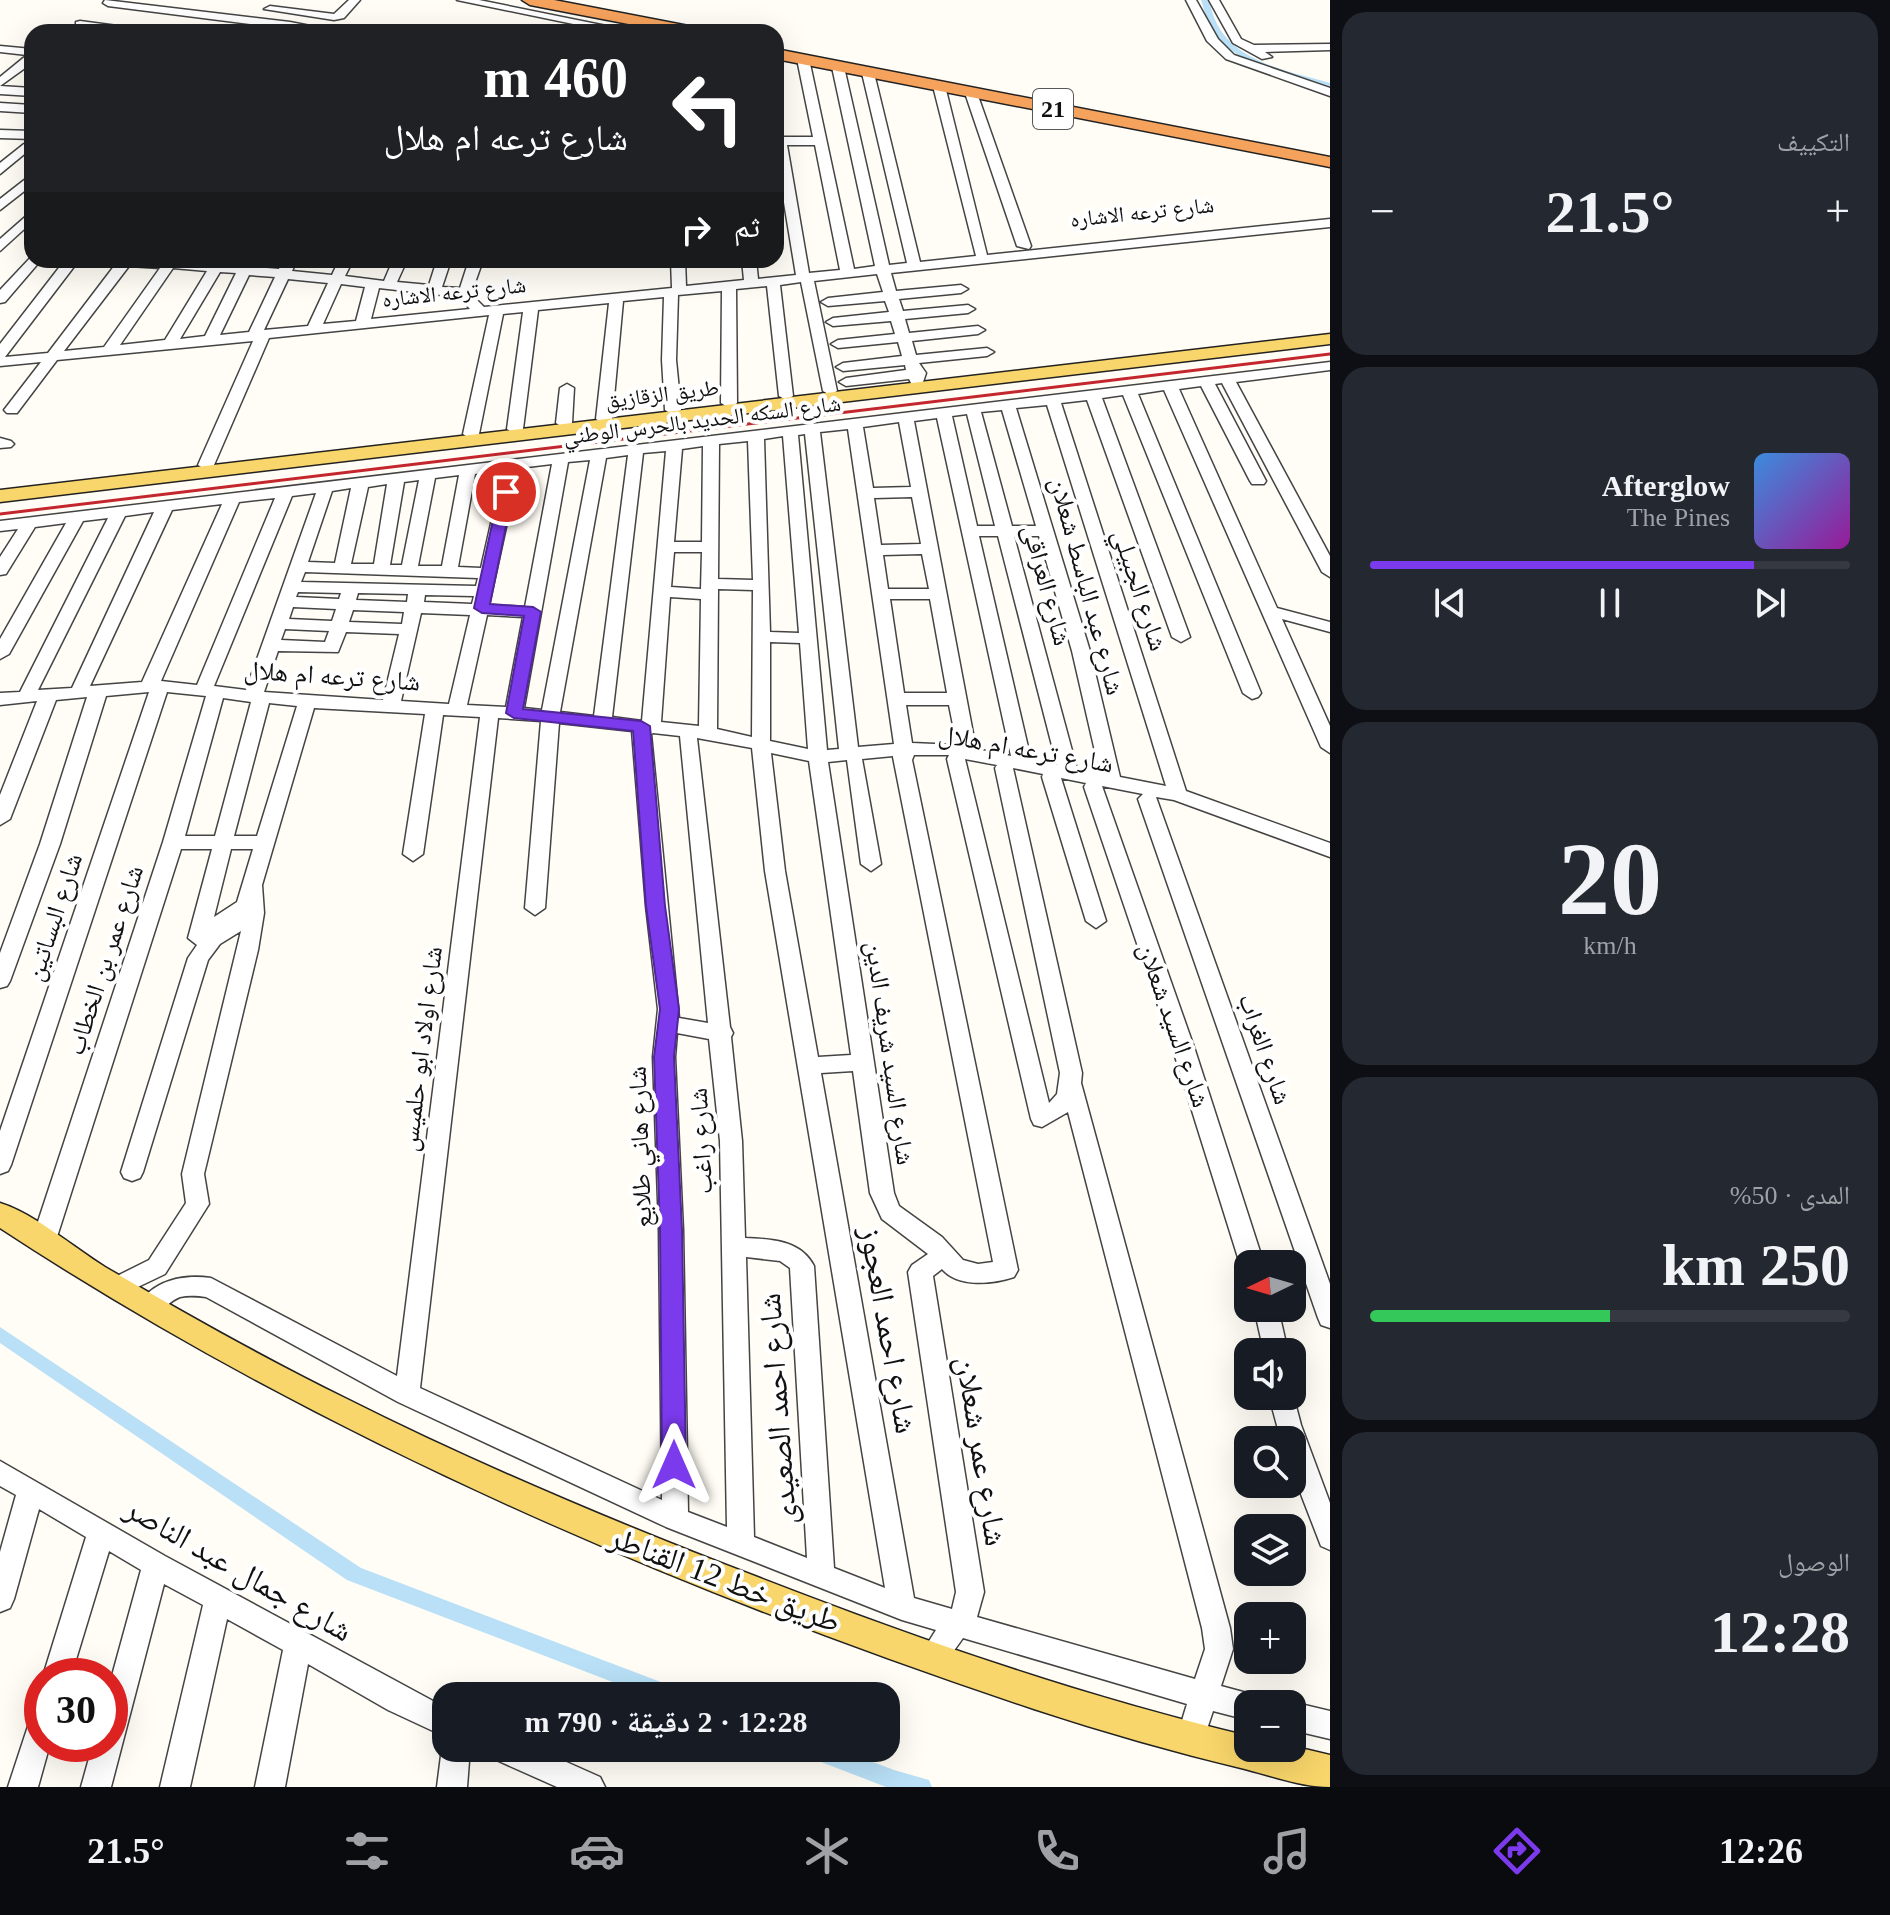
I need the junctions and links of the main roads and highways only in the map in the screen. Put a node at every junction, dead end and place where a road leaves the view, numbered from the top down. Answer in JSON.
{"nodes":[{"id":1,"x":503,"y":0,"type":"edge"},
{"id":2,"x":530,"y":0,"type":"edge"},
{"id":3,"x":624,"y":24,"type":"edge"},
{"id":4,"x":653,"y":24,"type":"edge"},
{"id":5,"x":784,"y":53,"type":"edge"},
{"id":6,"x":784,"y":53,"type":"edge"},
{"id":7,"x":1330,"y":155,"type":"edge"},
{"id":8,"x":1330,"y":162,"type":"edge"},
{"id":9,"x":1330,"y":333,"type":"edge"},
{"id":10,"x":830,"y":338,"type":"junction"},
{"id":11,"x":1330,"y":339,"type":"edge"},
{"id":12,"x":280,"y":460,"type":"junction"},
{"id":13,"x":0,"y":488,"type":"edge"},
{"id":14,"x":0,"y":496,"type":"edge"},
{"id":15,"x":0,"y":1214,"type":"edge"},
{"id":16,"x":1330,"y":1772,"type":"edge"}],
"edges":[{"from":1,"to":3,"type":"highway"},
{"from":2,"to":4,"type":"highway"},
{"from":5,"to":8,"type":"highway","number":"21"},
{"from":6,"to":7,"type":"highway","number":"21"},
{"from":9,"to":10,"type":"main road","name":"طريق الزقازيق"},
{"from":10,"to":11,"type":"main road","name":"طريق الزقازيق"},
{"from":10,"to":12,"type":"main road","name":"طريق الزقازيق"},
{"from":10,"to":12,"type":"main road","name":"طريق الزقازيق"},
{"from":12,"to":13,"type":"main road","name":"طريق الزقازيق"},
{"from":12,"to":14,"type":"main road","name":"طريق الزقازيق"},
{"from":15,"to":16,"type":"main road","name":"طريق خط 12 القناطر"}]}
